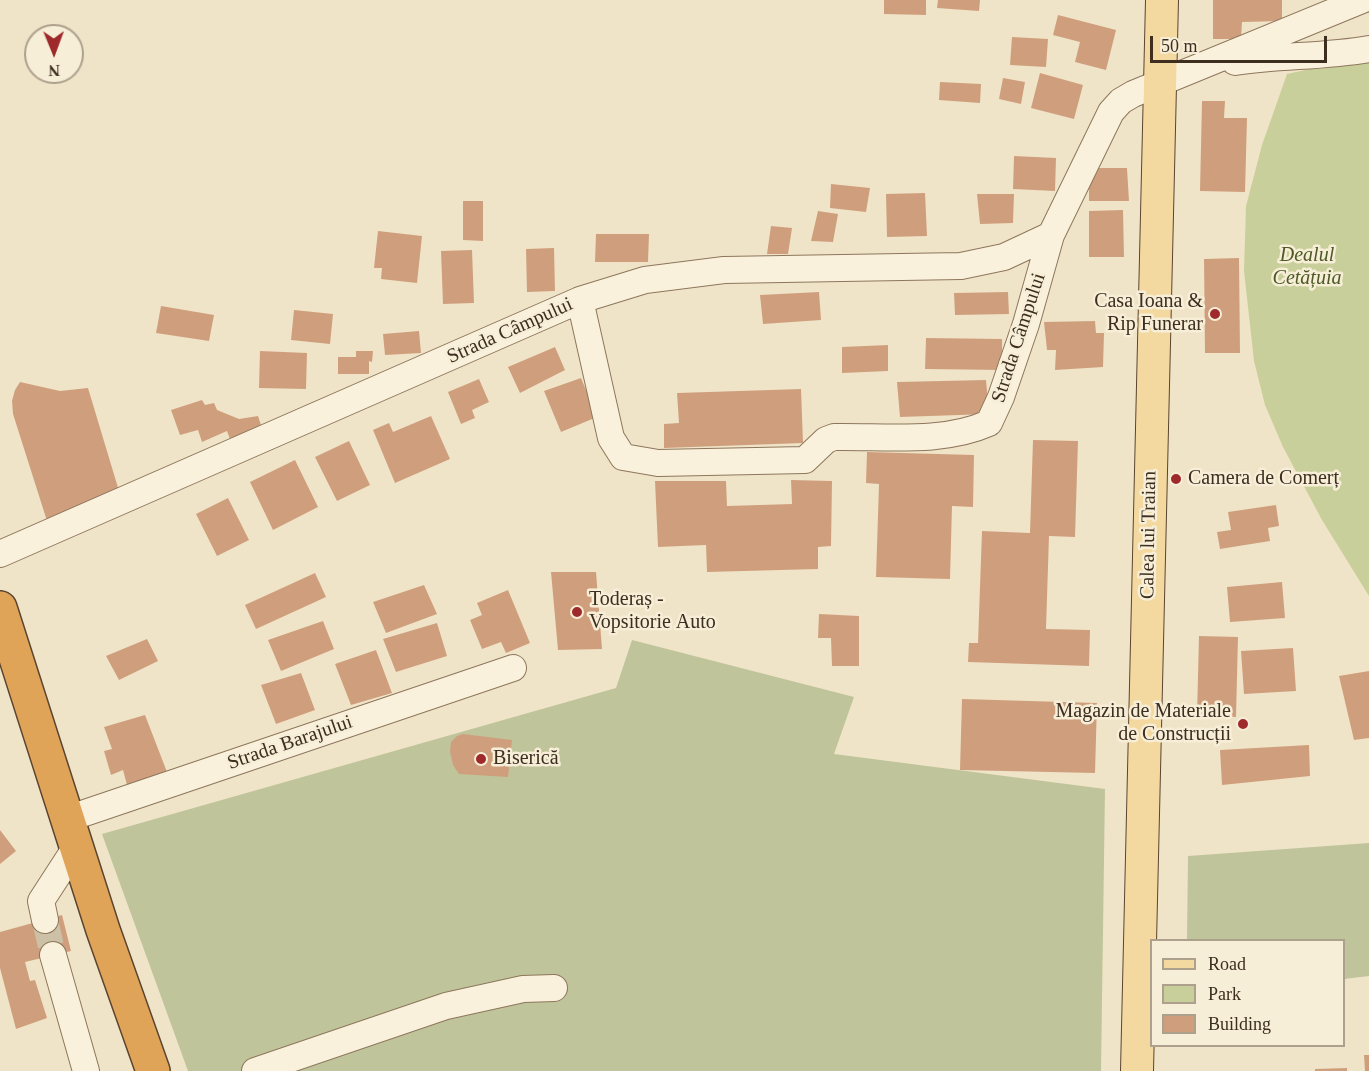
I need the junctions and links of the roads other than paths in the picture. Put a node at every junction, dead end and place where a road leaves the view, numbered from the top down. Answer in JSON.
{"nodes":[{"id":1,"x":1162,"y":0,"type":"edge"},
{"id":2,"x":1362,"y":0,"type":"edge"},
{"id":3,"x":1369,"y":49,"type":"edge"},
{"id":4,"x":1190,"y":70,"type":"junction"},
{"id":5,"x":1160,"y":84,"type":"junction"},
{"id":6,"x":1051,"y":235,"type":"junction"},
{"id":7,"x":580,"y":300,"type":"junction"},
{"id":8,"x":0,"y":554,"type":"edge"},
{"id":9,"x":0,"y":609,"type":"edge"},
{"id":10,"x":513,"y":668,"type":"dead end"},
{"id":11,"x":72,"y":833,"type":"junction"},
{"id":12,"x":45,"y":920,"type":"tunnel mouth"},
{"id":13,"x":53,"y":955,"type":"tunnel mouth"},
{"id":14,"x":554,"y":988,"type":"dead end"},
{"id":15,"x":86,"y":1071,"type":"edge"},
{"id":16,"x":153,"y":1071,"type":"edge"},
{"id":17,"x":255,"y":1071,"type":"edge"},
{"id":18,"x":1137,"y":1071,"type":"edge"}],
"edges":[{"from":1,"to":5,"type":"main road","name":"Calea lui Traian"},
{"from":2,"to":4,"type":"street"},
{"from":3,"to":4,"type":"street"},
{"from":4,"to":5,"type":"street","name":"Strada Câmpului"},
{"from":5,"to":6,"type":"street","name":"Strada Câmpului"},
{"from":5,"to":18,"type":"main road","name":"Calea lui Traian"},
{"from":6,"to":7,"type":"street","name":"Strada Câmpului"},
{"from":6,"to":7,"type":"street","name":"Strada Câmpului"},
{"from":7,"to":8,"type":"street","name":"Strada Câmpului"},
{"from":9,"to":11,"type":"highway"},
{"from":10,"to":11,"type":"street","name":"Strada Barajului"},
{"from":11,"to":12,"type":"street"},
{"from":11,"to":16,"type":"highway"},
{"from":13,"to":15,"type":"street"},
{"from":14,"to":17,"type":"street"}]}
